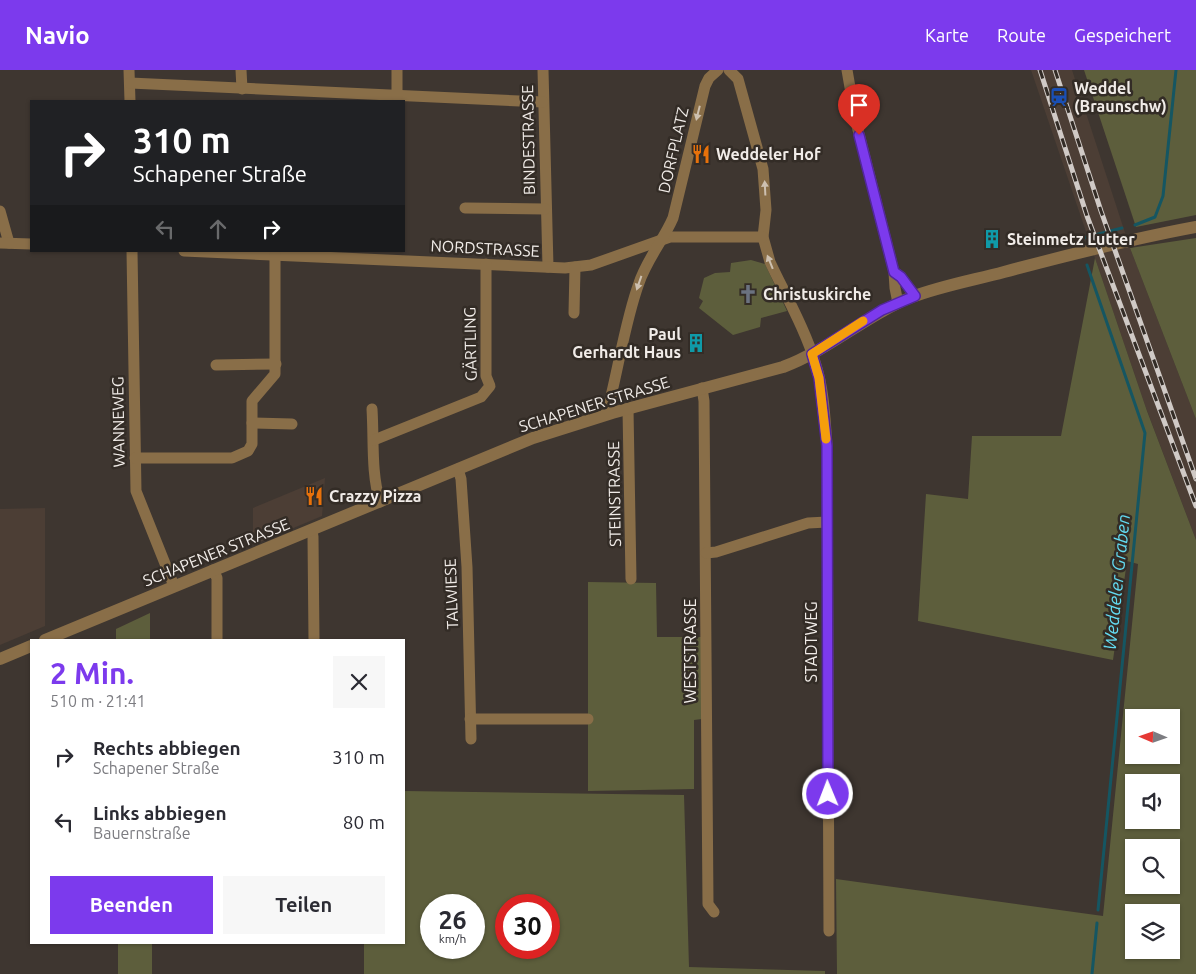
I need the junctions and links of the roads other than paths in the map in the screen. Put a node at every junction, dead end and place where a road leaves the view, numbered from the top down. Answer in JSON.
{"nodes":[{"id":1,"x":129,"y":70,"type":"edge"},
{"id":2,"x":242,"y":70,"type":"edge"},
{"id":3,"x":397,"y":70,"type":"edge"},
{"id":4,"x":543,"y":70,"type":"edge"},
{"id":5,"x":718,"y":70,"type":"edge"},
{"id":6,"x":729,"y":70,"type":"edge"},
{"id":7,"x":847,"y":70,"type":"edge"},
{"id":8,"x":130,"y":84,"type":"junction"},
{"id":9,"x":242,"y":89,"type":"junction"},
{"id":10,"x":397,"y":96,"type":"junction"},
{"id":11,"x":130,"y":100,"type":"edge"},
{"id":12,"x":543,"y":102,"type":"junction"},
{"id":13,"x":465,"y":208,"type":"dead end"},
{"id":14,"x":546,"y":209,"type":"junction"},
{"id":15,"x":0,"y":211,"type":"edge"},
{"id":16,"x":1196,"y":227,"type":"edge"},
{"id":17,"x":763,"y":237,"type":"junction"},
{"id":18,"x":661,"y":240,"type":"junction"},
{"id":19,"x":5,"y":243,"type":"edge"},
{"id":20,"x":30,"y":244,"type":"edge"},
{"id":21,"x":132,"y":252,"type":"edge"},
{"id":22,"x":207,"y":252,"type":"edge"},
{"id":23,"x":275,"y":255,"type":"junction"},
{"id":24,"x":486,"y":264,"type":"junction"},
{"id":25,"x":548,"y":267,"type":"junction"},
{"id":26,"x":575,"y":267,"type":"junction"},
{"id":27,"x":894,"y":272,"type":"junction"},
{"id":28,"x":915,"y":296,"type":"junction"},
{"id":29,"x":898,"y":303,"type":"junction"},
{"id":30,"x":574,"y":313,"type":"dead end"},
{"id":31,"x":812,"y":354,"type":"junction"},
{"id":32,"x":276,"y":364,"type":"junction"},
{"id":33,"x":216,"y":365,"type":"dead end"},
{"id":34,"x":702,"y":388,"type":"junction"},
{"id":35,"x":372,"y":409,"type":"dead end"},
{"id":36,"x":628,"y":409,"type":"junction"},
{"id":37,"x":612,"y":413,"type":"junction"},
{"id":38,"x":252,"y":423,"type":"junction"},
{"id":39,"x":292,"y":424,"type":"dead end"},
{"id":40,"x":374,"y":440,"type":"junction"},
{"id":41,"x":135,"y":458,"type":"junction"},
{"id":42,"x":458,"y":469,"type":"junction"},
{"id":43,"x":380,"y":502,"type":"junction"},
{"id":44,"x":827,"y":522,"type":"junction"},
{"id":45,"x":312,"y":530,"type":"junction"},
{"id":46,"x":706,"y":553,"type":"junction"},
{"id":47,"x":213,"y":570,"type":"junction"},
{"id":48,"x":631,"y":579,"type":"dead end"},
{"id":49,"x":174,"y":586,"type":"junction"},
{"id":50,"x":47,"y":639,"type":"edge"},
{"id":51,"x":217,"y":639,"type":"edge"},
{"id":52,"x":314,"y":639,"type":"edge"},
{"id":53,"x":30,"y":646,"type":"edge"},
{"id":54,"x":0,"y":659,"type":"edge"},
{"id":55,"x":588,"y":718,"type":"dead end"},
{"id":56,"x":470,"y":719,"type":"junction"},
{"id":57,"x":471,"y":739,"type":"dead end"},
{"id":58,"x":714,"y":912,"type":"dead end"},
{"id":59,"x":829,"y":931,"type":"dead end"}],
"edges":[{"from":1,"to":8,"type":"street"},
{"from":2,"to":9,"type":"street"},
{"from":3,"to":10,"type":"street"},
{"from":4,"to":12,"type":"street","name":"BINDESTRASSE"},
{"from":5,"to":18,"type":"street","name":"DORFPLATZ","one_way":true},
{"from":17,"to":6,"type":"street","one_way":true},
{"from":7,"to":27,"type":"street"},
{"from":8,"to":9,"type":"street"},
{"from":8,"to":11,"type":"street"},
{"from":9,"to":10,"type":"street"},
{"from":10,"to":12,"type":"street"},
{"from":12,"to":14,"type":"street","name":"BINDESTRASSE"},
{"from":13,"to":14,"type":"street","name":"BINDESTRASSE"},
{"from":14,"to":25,"type":"street","name":"BINDESTRASSE"},
{"from":15,"to":19,"type":"street"},
{"from":16,"to":28,"type":"street","name":"SCHAPENER STRASSE"},
{"from":17,"to":18,"type":"street","name":"NORDSTRASSE"},
{"from":31,"to":17,"type":"street","name":"STADTWEG","one_way":true},
{"from":18,"to":26,"type":"street","name":"NORDSTRASSE"},
{"from":18,"to":37,"type":"street","name":"DORFPLATZ","one_way":true},
{"from":19,"to":20,"type":"street"},
{"from":21,"to":41,"type":"street","name":"WANNEWEG"},
{"from":22,"to":23,"type":"street","name":"NORDSTRASSE"},
{"from":23,"to":24,"type":"street","name":"NORDSTRASSE"},
{"from":23,"to":32,"type":"street"},
{"from":24,"to":25,"type":"street","name":"NORDSTRASSE"},
{"from":24,"to":40,"type":"street","name":"GÄRTLING"},
{"from":25,"to":26,"type":"street","name":"NORDSTRASSE"},
{"from":26,"to":30,"type":"street"},
{"from":27,"to":28,"type":"street"},
{"from":27,"to":29,"type":"street"},
{"from":28,"to":29,"type":"street","name":"SCHAPENER STRASSE"},
{"from":29,"to":31,"type":"street","name":"SCHAPENER STRASSE"},
{"from":31,"to":34,"type":"street","name":"SCHAPENER STRASSE"},
{"from":31,"to":44,"type":"street","name":"STADTWEG"},
{"from":32,"to":33,"type":"street"},
{"from":32,"to":38,"type":"street"},
{"from":34,"to":36,"type":"street","name":"SCHAPENER STRASSE"},
{"from":34,"to":46,"type":"street","name":"WESTSTRASSE"},
{"from":35,"to":40,"type":"street"},
{"from":36,"to":37,"type":"street","name":"SCHAPENER STRASSE"},
{"from":36,"to":48,"type":"street","name":"STEINSTRASSE"},
{"from":37,"to":42,"type":"street","name":"SCHAPENER STRASSE"},
{"from":38,"to":39,"type":"street"},
{"from":38,"to":41,"type":"street"},
{"from":40,"to":43,"type":"street"},
{"from":41,"to":49,"type":"street","name":"WANNEWEG"},
{"from":42,"to":43,"type":"street","name":"SCHAPENER STRASSE"},
{"from":42,"to":56,"type":"street","name":"TALWIESE"},
{"from":43,"to":45,"type":"street","name":"SCHAPENER STRASSE"},
{"from":44,"to":46,"type":"street"},
{"from":44,"to":59,"type":"street","name":"STADTWEG"},
{"from":45,"to":47,"type":"street","name":"SCHAPENER STRASSE"},
{"from":45,"to":52,"type":"street"},
{"from":46,"to":58,"type":"street","name":"WESTSTRASSE"},
{"from":47,"to":49,"type":"street","name":"SCHAPENER STRASSE"},
{"from":47,"to":51,"type":"street"},
{"from":49,"to":50,"type":"street","name":"SCHAPENER STRASSE"},
{"from":53,"to":54,"type":"street"},
{"from":55,"to":56,"type":"street"},
{"from":56,"to":57,"type":"street","name":"TALWIESE"}]}
